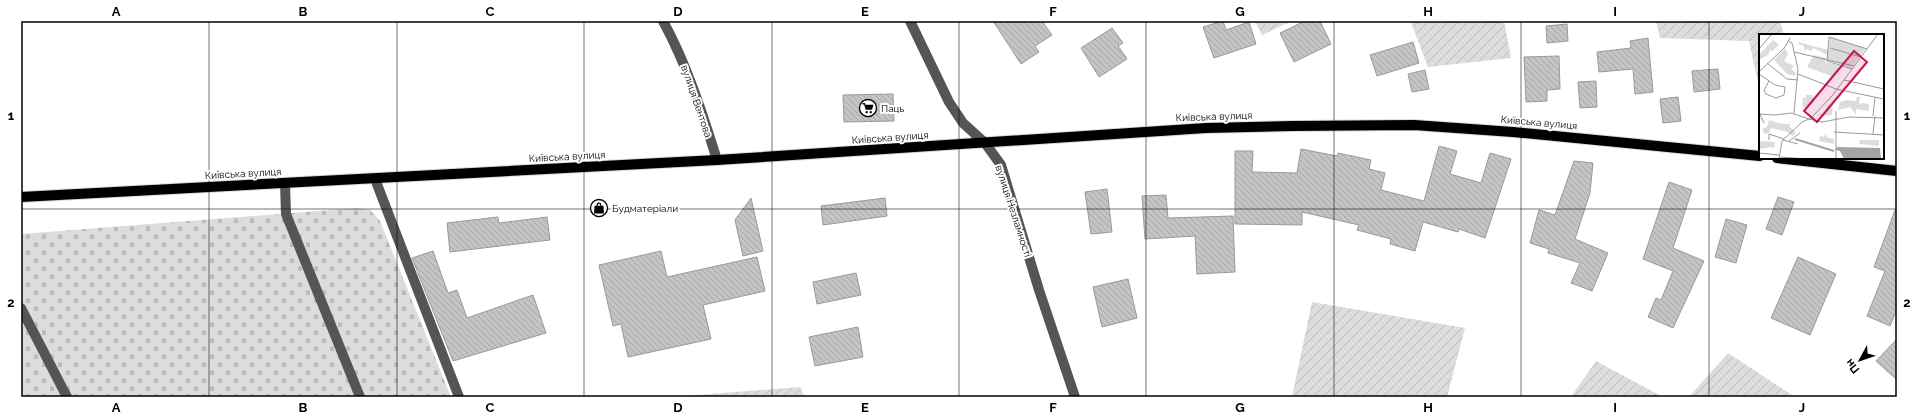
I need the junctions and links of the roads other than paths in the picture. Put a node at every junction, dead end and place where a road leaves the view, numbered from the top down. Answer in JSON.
{"nodes":[{"id":1,"x":663,"y":21,"type":"edge"},
{"id":2,"x":910,"y":21,"type":"edge"},
{"id":3,"x":985,"y":143,"type":"junction"},
{"id":4,"x":1759,"y":156,"type":"edge"},
{"id":5,"x":1786,"y":159,"type":"edge"},
{"id":6,"x":716,"y":160,"type":"junction"},
{"id":7,"x":1897,"y":171,"type":"edge"},
{"id":8,"x":375,"y":179,"type":"junction"},
{"id":9,"x":285,"y":183,"type":"junction"},
{"id":10,"x":21,"y":197,"type":"edge"},
{"id":11,"x":21,"y":308,"type":"edge"},
{"id":12,"x":67,"y":397,"type":"edge"},
{"id":13,"x":360,"y":397,"type":"edge"},
{"id":14,"x":459,"y":397,"type":"edge"},
{"id":15,"x":1076,"y":397,"type":"edge"}],
"edges":[{"from":1,"to":6,"type":"street","name":"вулиця Вентова"},
{"from":2,"to":3,"type":"street","name":"вулиця Незламності"},
{"from":3,"to":4,"type":"main road","name":"Київська вулиця"},
{"from":3,"to":6,"type":"main road","name":"Київська вулиця"},
{"from":3,"to":15,"type":"street","name":"вулиця Незламності"},
{"from":5,"to":7,"type":"main road"},
{"from":6,"to":8,"type":"main road","name":"Київська вулиця"},
{"from":8,"to":9,"type":"main road","name":"Київська вулиця"},
{"from":8,"to":14,"type":"street"},
{"from":9,"to":10,"type":"main road","name":"Київська вулиця"},
{"from":9,"to":13,"type":"street"},
{"from":11,"to":12,"type":"street"}]}
